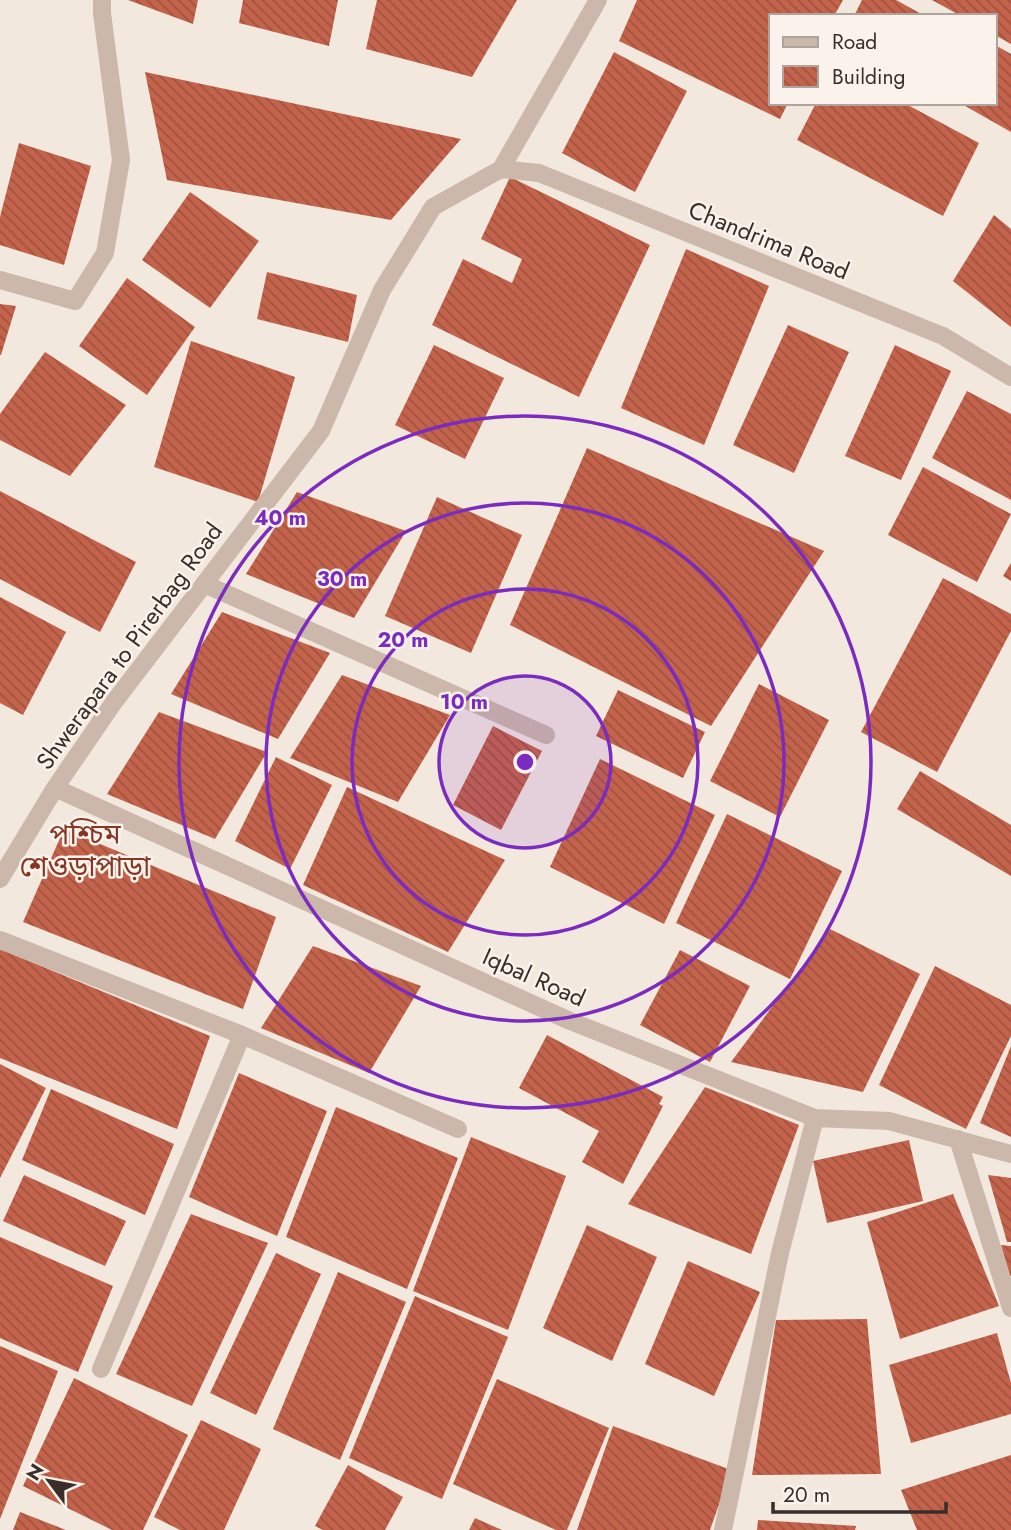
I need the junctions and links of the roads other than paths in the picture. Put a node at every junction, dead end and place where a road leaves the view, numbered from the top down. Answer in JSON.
{"nodes":[{"id":1,"x":102,"y":0,"type":"edge"},
{"id":2,"x":598,"y":0,"type":"edge"},
{"id":3,"x":501,"y":169,"type":"junction"},
{"id":4,"x":0,"y":280,"type":"edge"},
{"id":5,"x":1011,"y":376,"type":"edge"},
{"id":6,"x":204,"y":584,"type":"junction"},
{"id":7,"x":546,"y":735,"type":"dead end"},
{"id":8,"x":55,"y":788,"type":"junction"},
{"id":9,"x":0,"y":879,"type":"edge"},
{"id":10,"x":0,"y":940,"type":"edge"},
{"id":11,"x":242,"y":1035,"type":"junction"},
{"id":12,"x":815,"y":1118,"type":"junction"},
{"id":13,"x":458,"y":1129,"type":"dead end"},
{"id":14,"x":958,"y":1139,"type":"junction"},
{"id":15,"x":1011,"y":1154,"type":"edge"},
{"id":16,"x":1011,"y":1308,"type":"edge"},
{"id":17,"x":102,"y":1369,"type":"dead end"},
{"id":18,"x":723,"y":1530,"type":"edge"}],
"edges":[{"from":1,"to":4,"type":"street"},
{"from":2,"to":3,"type":"street"},
{"from":3,"to":5,"type":"street","name":"Chandrima Road"},
{"from":3,"to":6,"type":"street","name":"Shwerapara to Pirerbag Road"},
{"from":6,"to":7,"type":"street"},
{"from":6,"to":8,"type":"street","name":"Shwerapara to Pirerbag Road"},
{"from":8,"to":9,"type":"street","name":"Shwerapara to Pirerbag Road"},
{"from":8,"to":12,"type":"street","name":"Iqbal Road"},
{"from":10,"to":11,"type":"street"},
{"from":11,"to":13,"type":"street"},
{"from":11,"to":17,"type":"street"},
{"from":12,"to":14,"type":"street","name":"Iqbal Road"},
{"from":12,"to":18,"type":"street"},
{"from":14,"to":15,"type":"street","name":"Iqbal Road"},
{"from":14,"to":16,"type":"street"}]}
